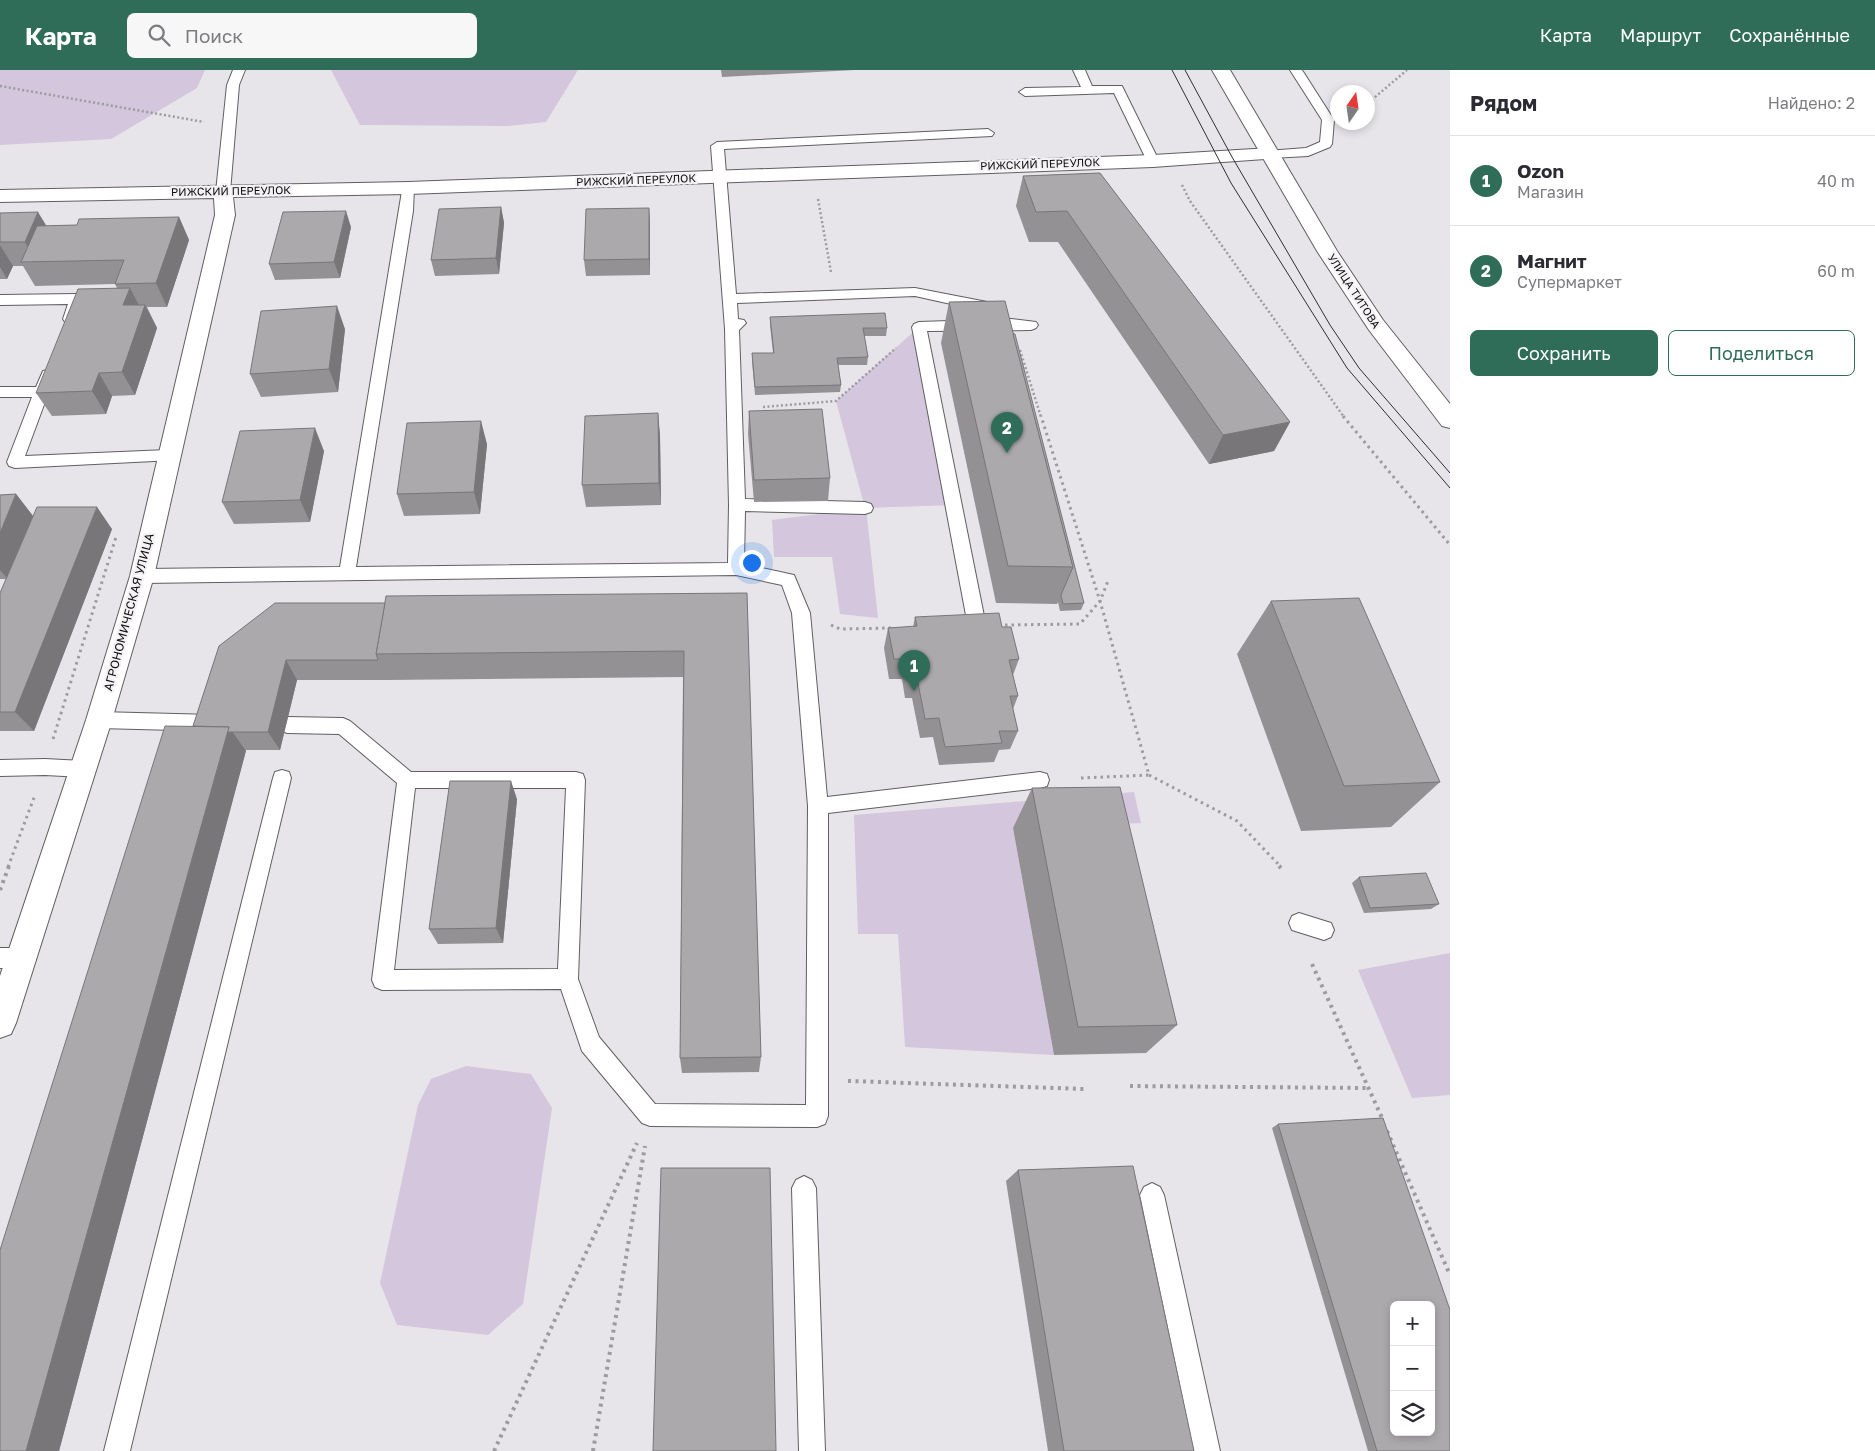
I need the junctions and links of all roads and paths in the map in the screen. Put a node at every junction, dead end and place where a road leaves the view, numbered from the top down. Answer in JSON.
{"nodes":[{"id":1,"x":239,"y":70,"type":"edge"},
{"id":2,"x":1079,"y":70,"type":"edge"},
{"id":3,"x":1221,"y":70,"type":"edge"},
{"id":4,"x":1296,"y":70,"type":"edge"},
{"id":5,"x":1407,"y":70,"type":"edge"},
{"id":6,"x":0,"y":86,"type":"edge"},
{"id":7,"x":1088,"y":90,"type":"junction"},
{"id":8,"x":1025,"y":92,"type":"dead end"},
{"id":9,"x":1375,"y":97,"type":"edge"},
{"id":10,"x":230,"y":126,"type":"junction"},
{"id":11,"x":988,"y":133,"type":"dead end"},
{"id":12,"x":1271,"y":154,"type":"junction"},
{"id":13,"x":1153,"y":161,"type":"junction"},
{"id":14,"x":721,"y":177,"type":"junction"},
{"id":15,"x":1182,"y":185,"type":"dead end"},
{"id":16,"x":408,"y":188,"type":"junction"},
{"id":17,"x":223,"y":192,"type":"junction"},
{"id":18,"x":0,"y":196,"type":"edge"},
{"id":19,"x":818,"y":196,"type":"dead end"},
{"id":20,"x":835,"y":295,"type":"junction"},
{"id":21,"x":730,"y":299,"type":"junction"},
{"id":22,"x":0,"y":300,"type":"edge"},
{"id":23,"x":1006,"y":314,"type":"junction"},
{"id":24,"x":736,"y":326,"type":"joint"},
{"id":25,"x":919,"y":327,"type":"junction"},
{"id":26,"x":63,"y":336,"type":"edge"},
{"id":27,"x":52,"y":364,"type":"edge"},
{"id":28,"x":0,"y":392,"type":"edge"},
{"id":29,"x":42,"y":392,"type":"junction"},
{"id":30,"x":733,"y":410,"type":"junction"},
{"id":31,"x":1450,"y":420,"type":"edge"},
{"id":32,"x":168,"y":456,"type":"junction"},
{"id":33,"x":7,"y":462,"type":"edge"},
{"id":34,"x":737,"y":506,"type":"junction"},
{"id":35,"x":866,"y":508,"type":"dead end"},
{"id":36,"x":117,"y":533,"type":"dead end"},
{"id":37,"x":1450,"y":545,"type":"edge"},
{"id":38,"x":736,"y":569,"type":"junction"},
{"id":39,"x":347,"y":573,"type":"junction"},
{"id":40,"x":142,"y":576,"type":"junction"},
{"id":41,"x":1108,"y":581,"type":"dead end"},
{"id":42,"x":1100,"y":601,"type":"junction"},
{"id":43,"x":801,"y":613,"type":"junction"},
{"id":44,"x":977,"y":626,"type":"joint"},
{"id":45,"x":899,"y":628,"type":"edge"},
{"id":46,"x":99,"y":720,"type":"junction"},
{"id":47,"x":214,"y":723,"type":"edge"},
{"id":48,"x":286,"y":725,"type":"dead end"},
{"id":49,"x":45,"y":767,"type":"junction"},
{"id":50,"x":0,"y":768,"type":"edge"},
{"id":51,"x":83,"y":769,"type":"junction"},
{"id":52,"x":1149,"y":775,"type":"junction"},
{"id":53,"x":282,"y":778,"type":"dead end"},
{"id":54,"x":1081,"y":778,"type":"dead end"},
{"id":55,"x":407,"y":780,"type":"junction"},
{"id":56,"x":1040,"y":780,"type":"dead end"},
{"id":57,"x":818,"y":806,"type":"junction"},
{"id":58,"x":1281,"y":868,"type":"dead end"},
{"id":59,"x":0,"y":890,"type":"edge"},
{"id":60,"x":1299,"y":923,"type":"dead end"},
{"id":61,"x":1324,"y":930,"type":"dead end"},
{"id":62,"x":10,"y":958,"type":"edge"},
{"id":63,"x":1312,"y":964,"type":"dead end"},
{"id":64,"x":568,"y":979,"type":"junction"},
{"id":65,"x":0,"y":1023,"type":"edge"},
{"id":66,"x":817,"y":1080,"type":"junction"},
{"id":67,"x":1130,"y":1086,"type":"edge"},
{"id":68,"x":1369,"y":1088,"type":"junction"},
{"id":69,"x":1084,"y":1089,"type":"dead end"},
{"id":70,"x":650,"y":1116,"type":"junction"},
{"id":71,"x":804,"y":1188,"type":"dead end"},
{"id":72,"x":1152,"y":1195,"type":"dead end"},
{"id":73,"x":1450,"y":1275,"type":"edge"},
{"id":74,"x":117,"y":1451,"type":"edge"},
{"id":75,"x":494,"y":1451,"type":"edge"},
{"id":76,"x":593,"y":1451,"type":"edge"},
{"id":77,"x":812,"y":1451,"type":"edge"},
{"id":78,"x":1207,"y":1451,"type":"edge"}],
"edges":[{"from":1,"to":10,"type":"lane"},
{"from":2,"to":7,"type":"lane"},
{"from":3,"to":12,"type":"street","name":"УЛИЦА ТИТОВА"},
{"from":4,"to":12,"type":"lane"},
{"from":5,"to":9,"type":"path"},
{"from":6,"to":10,"type":"path"},
{"from":7,"to":8,"type":"lane"},
{"from":7,"to":13,"type":"lane"},
{"from":10,"to":17,"type":"lane"},
{"from":11,"to":14,"type":"lane"},
{"from":12,"to":13,"type":"street","name":"РИЖСКИЙ ПЕРЕУЛОК"},
{"from":12,"to":31,"type":"street","name":"УЛИЦА ТИТОВА"},
{"from":13,"to":14,"type":"street","name":"РИЖСКИЙ ПЕРЕУЛОК"},
{"from":14,"to":16,"type":"street","name":"РИЖСКИЙ ПЕРЕУЛОК"},
{"from":14,"to":21,"type":"lane"},
{"from":15,"to":37,"type":"path"},
{"from":16,"to":17,"type":"street","name":"РИЖСКИЙ ПЕРЕУЛОК"},
{"from":16,"to":39,"type":"lane"},
{"from":17,"to":18,"type":"street","name":"РИЖСКИЙ ПЕРЕУЛОК"},
{"from":17,"to":32,"type":"street","name":"АГРОНОМИЧЕСКАЯ УЛИЦА"},
{"from":19,"to":20,"type":"path"},
{"from":20,"to":21,"type":"lane"},
{"from":20,"to":23,"type":"lane"},
{"from":21,"to":24,"type":"lane"},
{"from":22,"to":26,"type":"lane"},
{"from":23,"to":25,"type":"lane"},
{"from":23,"to":42,"type":"path"},
{"from":24,"to":30,"type":"lane"},
{"from":25,"to":30,"type":"path"},
{"from":25,"to":44,"type":"lane"},
{"from":27,"to":29,"type":"lane"},
{"from":28,"to":29,"type":"lane"},
{"from":29,"to":33,"type":"lane"},
{"from":30,"to":34,"type":"lane"},
{"from":32,"to":33,"type":"lane"},
{"from":32,"to":40,"type":"street","name":"АГРОНОМИЧЕСКАЯ УЛИЦА"},
{"from":34,"to":35,"type":"lane"},
{"from":34,"to":38,"type":"lane"},
{"from":36,"to":49,"type":"path"},
{"from":38,"to":39,"type":"lane"},
{"from":38,"to":43,"type":"lane"},
{"from":39,"to":40,"type":"lane"},
{"from":40,"to":46,"type":"street","name":"АГРОНОМИЧЕСКАЯ УЛИЦА"},
{"from":41,"to":42,"type":"path"},
{"from":42,"to":44,"type":"path"},
{"from":42,"to":52,"type":"path"},
{"from":43,"to":45,"type":"path"},
{"from":43,"to":57,"type":"lane"},
{"from":46,"to":47,"type":"lane"},
{"from":46,"to":51,"type":"street","name":"АГРОНОМИЧЕСКАЯ УЛИЦА"},
{"from":48,"to":55,"type":"lane"},
{"from":49,"to":50,"type":"lane"},
{"from":49,"to":51,"type":"lane"},
{"from":49,"to":59,"type":"path"},
{"from":51,"to":62,"type":"street","name":"АГРОНОМИЧЕСКАЯ УЛИЦА"},
{"from":52,"to":54,"type":"path"},
{"from":52,"to":58,"type":"path"},
{"from":53,"to":74,"type":"lane"},
{"from":55,"to":64,"type":"lane"},
{"from":55,"to":64,"type":"lane"},
{"from":56,"to":57,"type":"lane"},
{"from":57,"to":66,"type":"lane"},
{"from":60,"to":61,"type":"lane"},
{"from":62,"to":65,"type":"street","name":"АГРОНОМИЧЕСКАЯ УЛИЦА"},
{"from":63,"to":68,"type":"path"},
{"from":64,"to":70,"type":"lane"},
{"from":66,"to":69,"type":"path"},
{"from":66,"to":70,"type":"lane"},
{"from":67,"to":68,"type":"path"},
{"from":68,"to":73,"type":"path"},
{"from":70,"to":75,"type":"path"},
{"from":70,"to":76,"type":"path"},
{"from":71,"to":77,"type":"lane"},
{"from":72,"to":78,"type":"lane"}]}
